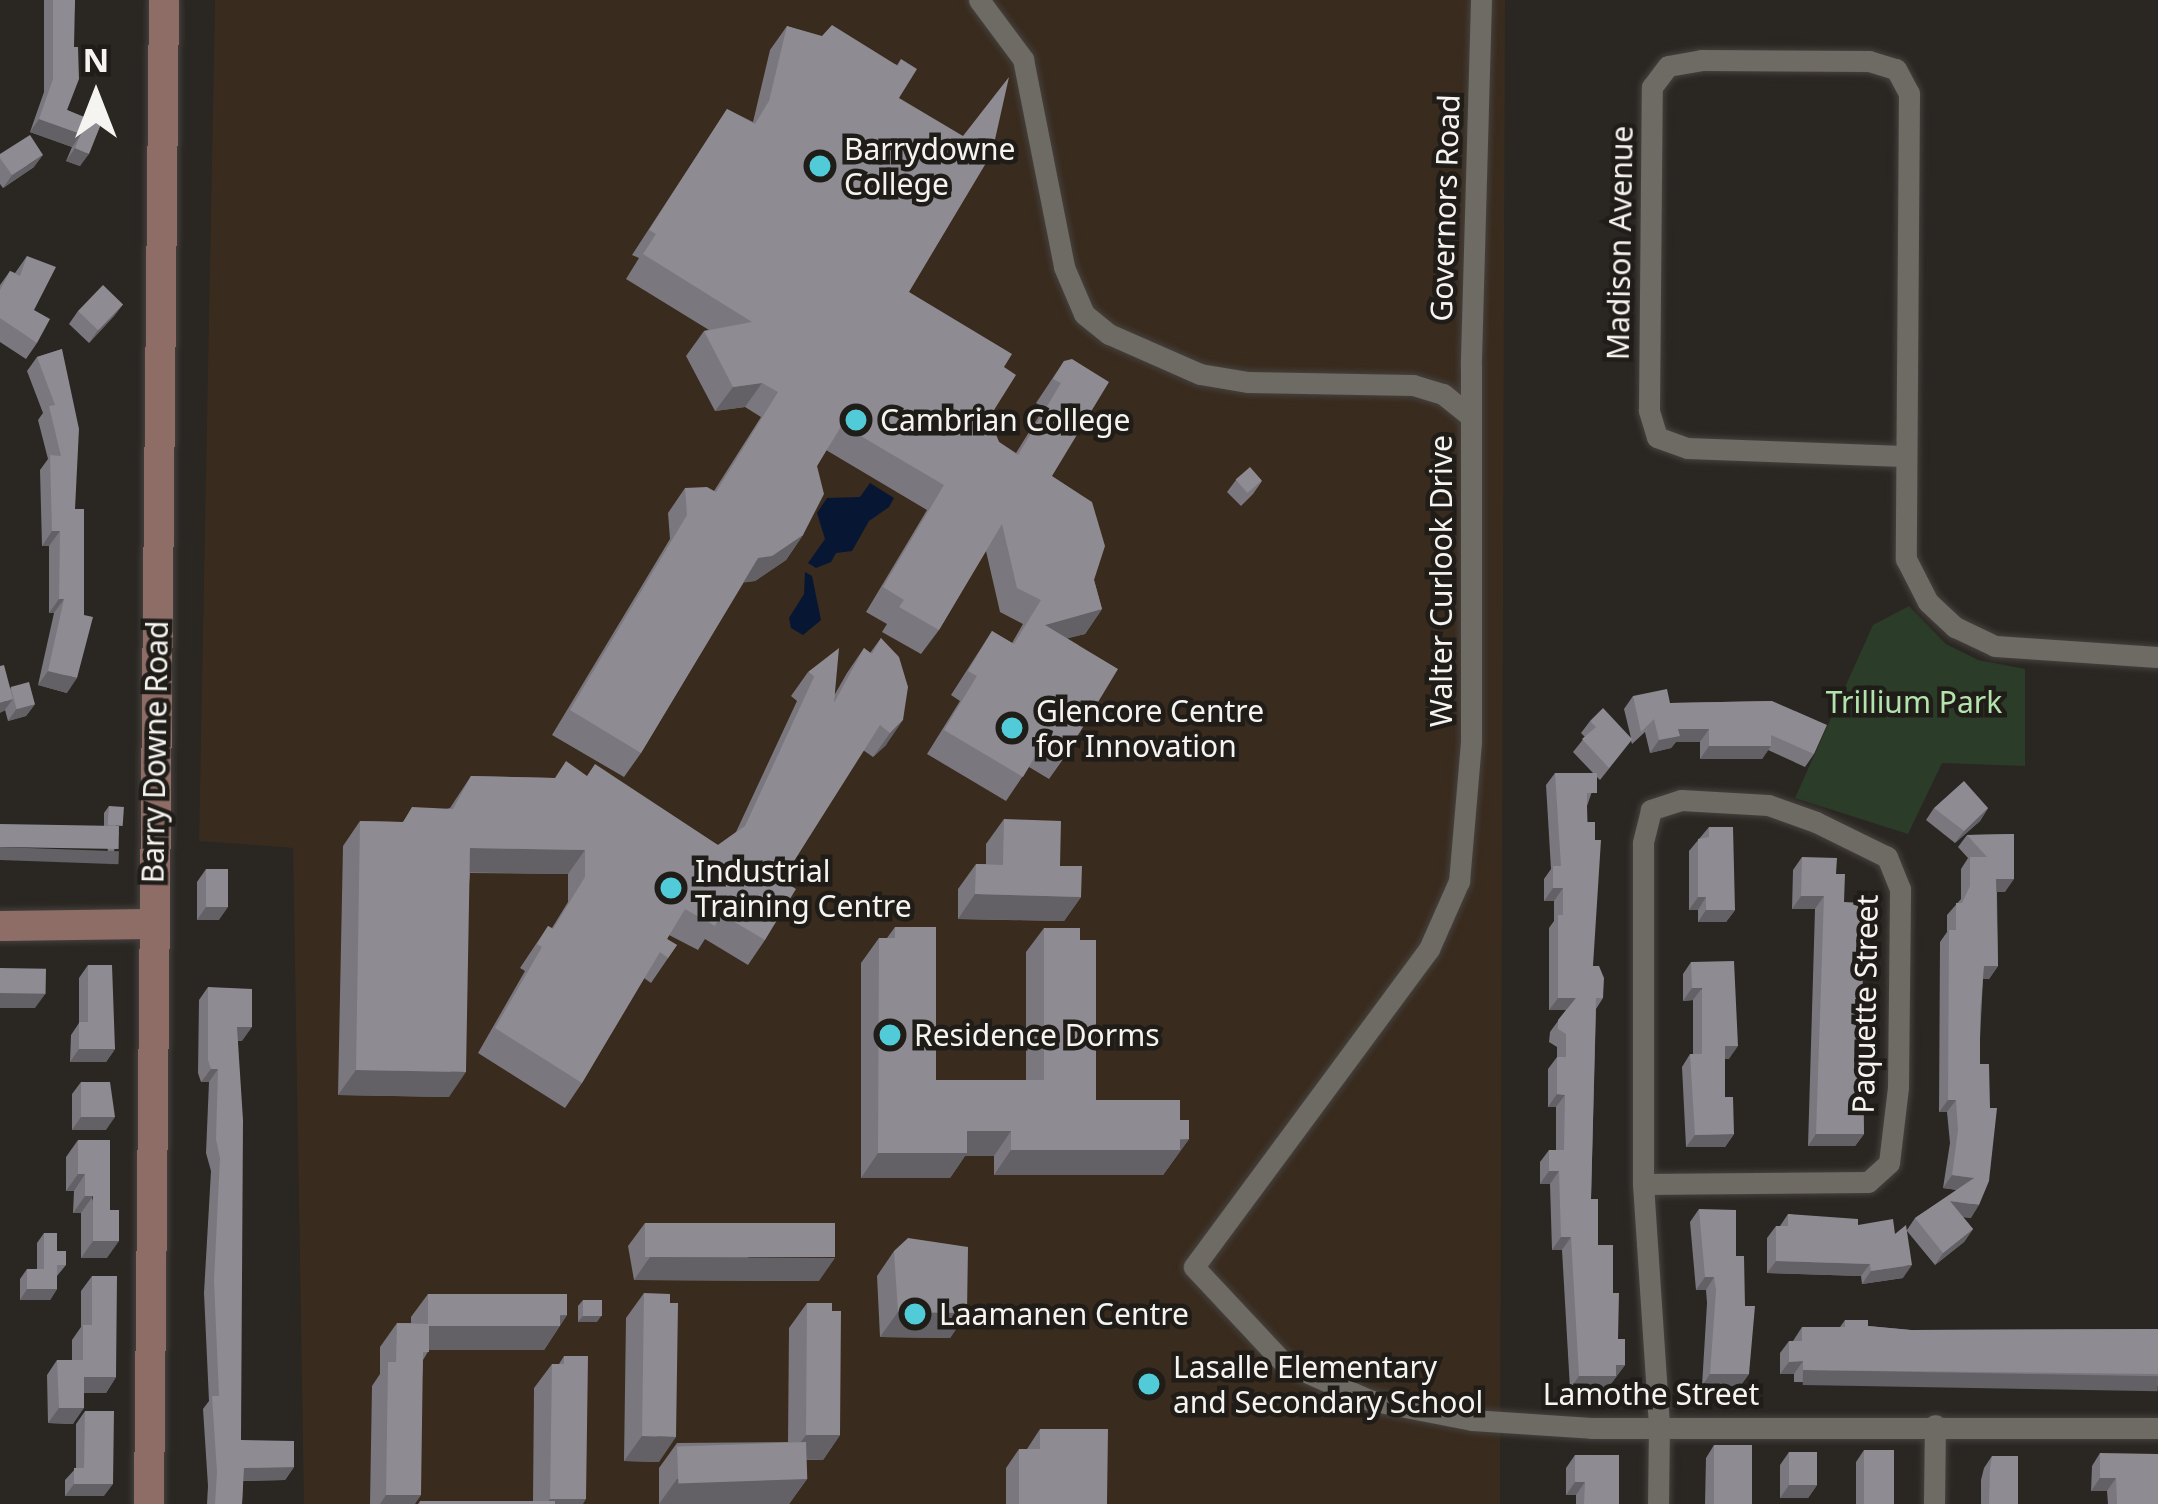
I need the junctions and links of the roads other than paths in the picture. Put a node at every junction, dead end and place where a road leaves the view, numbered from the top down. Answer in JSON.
{"nodes":[{"id":1,"x":164,"y":0,"type":"edge"},
{"id":2,"x":979,"y":0,"type":"edge"},
{"id":3,"x":1481,"y":0,"type":"edge"},
{"id":4,"x":1471,"y":417,"type":"junction"},
{"id":5,"x":1904,"y":456,"type":"junction"},
{"id":6,"x":2158,"y":657,"type":"edge"},
{"id":7,"x":151,"y":924,"type":"junction"},
{"id":8,"x":0,"y":926,"type":"edge"},
{"id":9,"x":1643,"y":1184,"type":"junction"},
{"id":10,"x":1194,"y":1267,"type":"joint"},
{"id":11,"x":1659,"y":1425,"type":"junction"},
{"id":12,"x":1935,"y":1425,"type":"junction"},
{"id":13,"x":2158,"y":1428,"type":"edge"},
{"id":14,"x":148,"y":1504,"type":"edge"},
{"id":15,"x":1658,"y":1504,"type":"edge"},
{"id":16,"x":1934,"y":1504,"type":"edge"}],
"edges":[{"from":1,"to":7,"type":"main road","name":"Barry Downe Road"},
{"from":2,"to":4,"type":"street","name":"Walter Curlook Drive"},
{"from":3,"to":4,"type":"street","name":"Governors Road"},
{"from":4,"to":10,"type":"street","name":"Walter Curlook Drive"},
{"from":5,"to":5,"type":"street","name":"Madison Avenue"},
{"from":5,"to":6,"type":"street","name":"Madison Avenue"},
{"from":7,"to":8,"type":"main road"},
{"from":7,"to":14,"type":"main road","name":"Barry Downe Road"},
{"from":9,"to":9,"type":"street","name":"Paquette Street"},
{"from":9,"to":11,"type":"street","name":"Paquette Street"},
{"from":10,"to":11,"type":"street","name":"Lamothe Street"},
{"from":11,"to":12,"type":"street","name":"Lamothe Street"},
{"from":11,"to":15,"type":"street","name":"Paquette Street"},
{"from":12,"to":13,"type":"street","name":"Lamothe Street"},
{"from":12,"to":16,"type":"street"}]}
